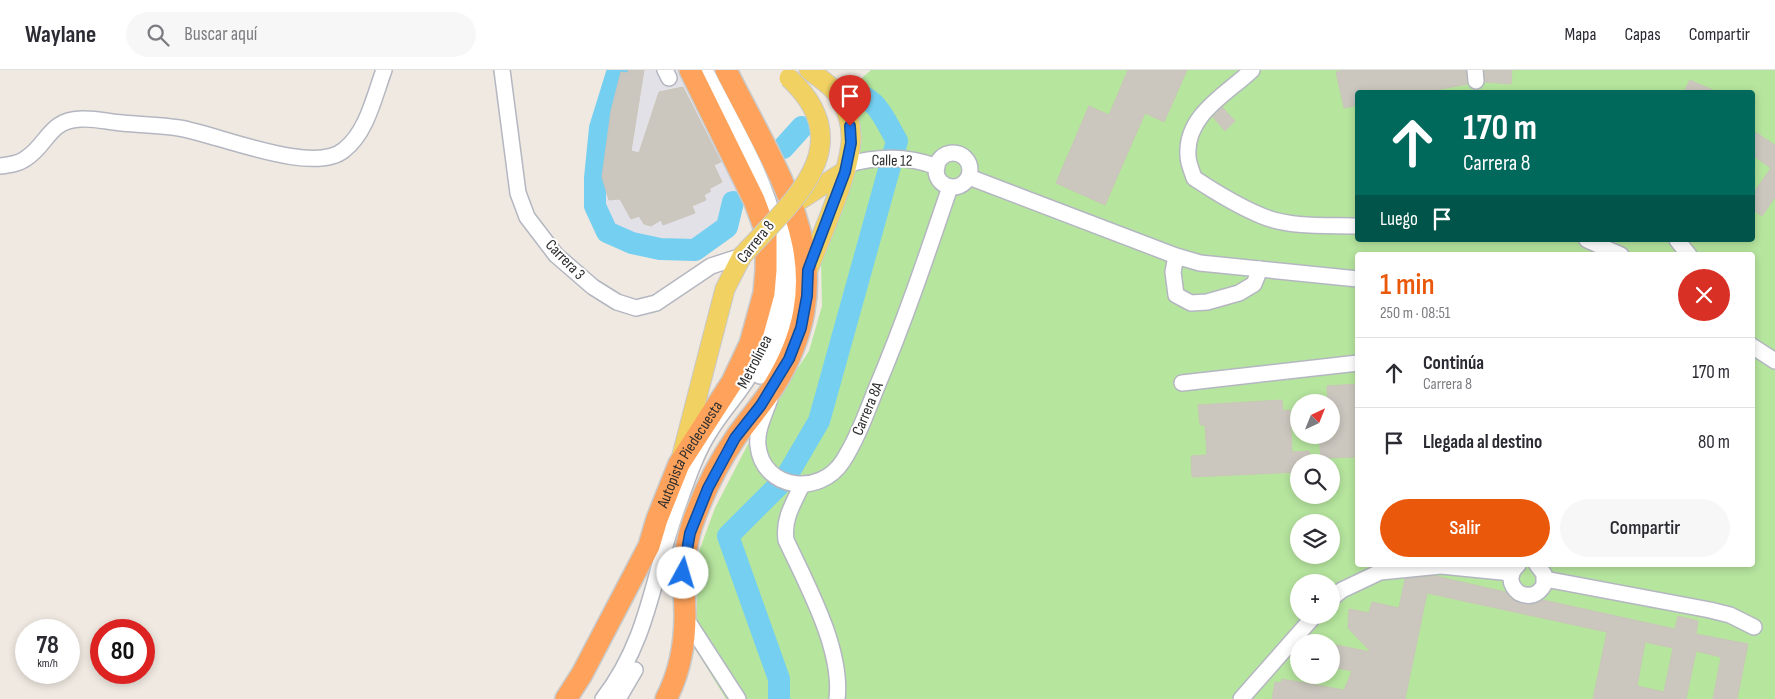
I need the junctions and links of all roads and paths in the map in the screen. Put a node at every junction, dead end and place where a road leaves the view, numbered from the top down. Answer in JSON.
{"nodes":[{"id":1,"x":384,"y":70,"type":"edge"},
{"id":2,"x":502,"y":70,"type":"edge"},
{"id":3,"x":690,"y":70,"type":"edge"},
{"id":4,"x":705,"y":70,"type":"edge"},
{"id":5,"x":714,"y":70,"type":"edge"},
{"id":6,"x":726,"y":70,"type":"edge"},
{"id":7,"x":1252,"y":70,"type":"edge"},
{"id":8,"x":811,"y":71,"type":"edge"},
{"id":9,"x":784,"y":74,"type":"edge"},
{"id":10,"x":751,"y":154,"type":"junction"},
{"id":11,"x":846,"y":165,"type":"junction"},
{"id":12,"x":0,"y":166,"type":"edge"},
{"id":13,"x":937,"y":167,"type":"junction"},
{"id":14,"x":969,"y":177,"type":"junction"},
{"id":15,"x":950,"y":187,"type":"junction"},
{"id":16,"x":768,"y":190,"type":"junction"},
{"id":17,"x":792,"y":205,"type":"junction"},
{"id":18,"x":1355,"y":226,"type":"edge"},
{"id":19,"x":1592,"y":242,"type":"edge"},
{"id":20,"x":1679,"y":242,"type":"edge"},
{"id":21,"x":1614,"y":252,"type":"edge"},
{"id":22,"x":1687,"y":252,"type":"edge"},
{"id":23,"x":742,"y":256,"type":"junction"},
{"id":24,"x":1176,"y":256,"type":"junction"},
{"id":25,"x":1260,"y":269,"type":"junction"},
{"id":26,"x":808,"y":270,"type":"junction"},
{"id":27,"x":1355,"y":278,"type":"edge"},
{"id":28,"x":1755,"y":348,"type":"edge"},
{"id":29,"x":1775,"y":361,"type":"edge"},
{"id":30,"x":1355,"y":363,"type":"edge"},
{"id":31,"x":1182,"y":383,"type":"dead end"},
{"id":32,"x":775,"y":384,"type":"junction"},
{"id":33,"x":679,"y":464,"type":"junction"},
{"id":34,"x":796,"y":484,"type":"junction"},
{"id":35,"x":657,"y":518,"type":"junction"},
{"id":36,"x":662,"y":558,"type":"junction"},
{"id":37,"x":1431,"y":567,"type":"edge"},
{"id":38,"x":1466,"y":567,"type":"edge"},
{"id":39,"x":1515,"y":569,"type":"edge"},
{"id":40,"x":1541,"y":569,"type":"edge"},
{"id":41,"x":1340,"y":592,"type":"edge"},
{"id":42,"x":685,"y":617,"type":"junction"},
{"id":43,"x":1307,"y":624,"type":"edge"},
{"id":44,"x":1754,"y":627,"type":"dead end"},
{"id":45,"x":566,"y":699,"type":"edge"},
{"id":46,"x":603,"y":699,"type":"edge"},
{"id":47,"x":618,"y":699,"type":"edge"},
{"id":48,"x":666,"y":699,"type":"edge"},
{"id":49,"x":738,"y":699,"type":"edge"},
{"id":50,"x":837,"y":699,"type":"edge"},
{"id":51,"x":1241,"y":699,"type":"edge"}],
"edges":[{"from":1,"to":12,"type":"street"},
{"from":2,"to":23,"type":"street","name":"Carrera 3"},
{"from":3,"to":10,"type":"highway"},
{"from":4,"to":10,"type":"street"},
{"from":5,"to":10,"type":"street"},
{"from":6,"to":10,"type":"highway"},
{"from":7,"to":18,"type":"street"},
{"from":8,"to":11,"type":"main road"},
{"from":9,"to":23,"type":"main road","name":"Carrera 8","bridge":true},
{"from":10,"to":16,"type":"highway"},
{"from":10,"to":16,"type":"highway"},
{"from":11,"to":13,"type":"street","name":"Calle 12"},
{"from":11,"to":17,"type":"main road"},
{"from":11,"to":26,"type":"main road"},
{"from":13,"to":14,"type":"street"},
{"from":13,"to":15,"type":"street"},
{"from":14,"to":15,"type":"street"},
{"from":14,"to":24,"type":"street"},
{"from":15,"to":34,"type":"street","name":"Carrera 8A"},
{"from":16,"to":17,"type":"highway","name":"Autopista Piedecuesta"},
{"from":16,"to":33,"type":"highway","name":"Autopista Piedecuesta"},
{"from":16,"to":36,"type":"street","name":"Metrolínea"},
{"from":16,"to":47,"type":"street","name":"Metrolínea"},
{"from":17,"to":26,"type":"highway","name":"Autopista Piedecuesta"},
{"from":19,"to":21,"type":"street"},
{"from":20,"to":22,"type":"street"},
{"from":23,"to":33,"type":"main road","name":"Carrera 8"},
{"from":24,"to":25,"type":"street"},
{"from":24,"to":25,"type":"street"},
{"from":25,"to":27,"type":"street"},
{"from":26,"to":32,"type":"highway","name":"Autopista Piedecuesta"},
{"from":28,"to":29,"type":"street"},
{"from":30,"to":31,"type":"street"},
{"from":32,"to":34,"type":"street"},
{"from":32,"to":42,"type":"highway","name":"Autopista Piedecuesta"},
{"from":33,"to":35,"type":"highway","name":"Autopista Piedecuesta"},
{"from":34,"to":50,"type":"street"},
{"from":35,"to":36,"type":"street"},
{"from":35,"to":45,"type":"highway","name":"Autopista Piedecuesta"},
{"from":36,"to":46,"type":"street","name":"Metrolínea"},
{"from":37,"to":41,"type":"street"},
{"from":38,"to":39,"type":"street"},
{"from":39,"to":40,"type":"street"},
{"from":40,"to":44,"type":"street"},
{"from":42,"to":48,"type":"highway","name":"Autopista Piedecuesta"},
{"from":42,"to":49,"type":"street"},
{"from":43,"to":51,"type":"street"}]}
